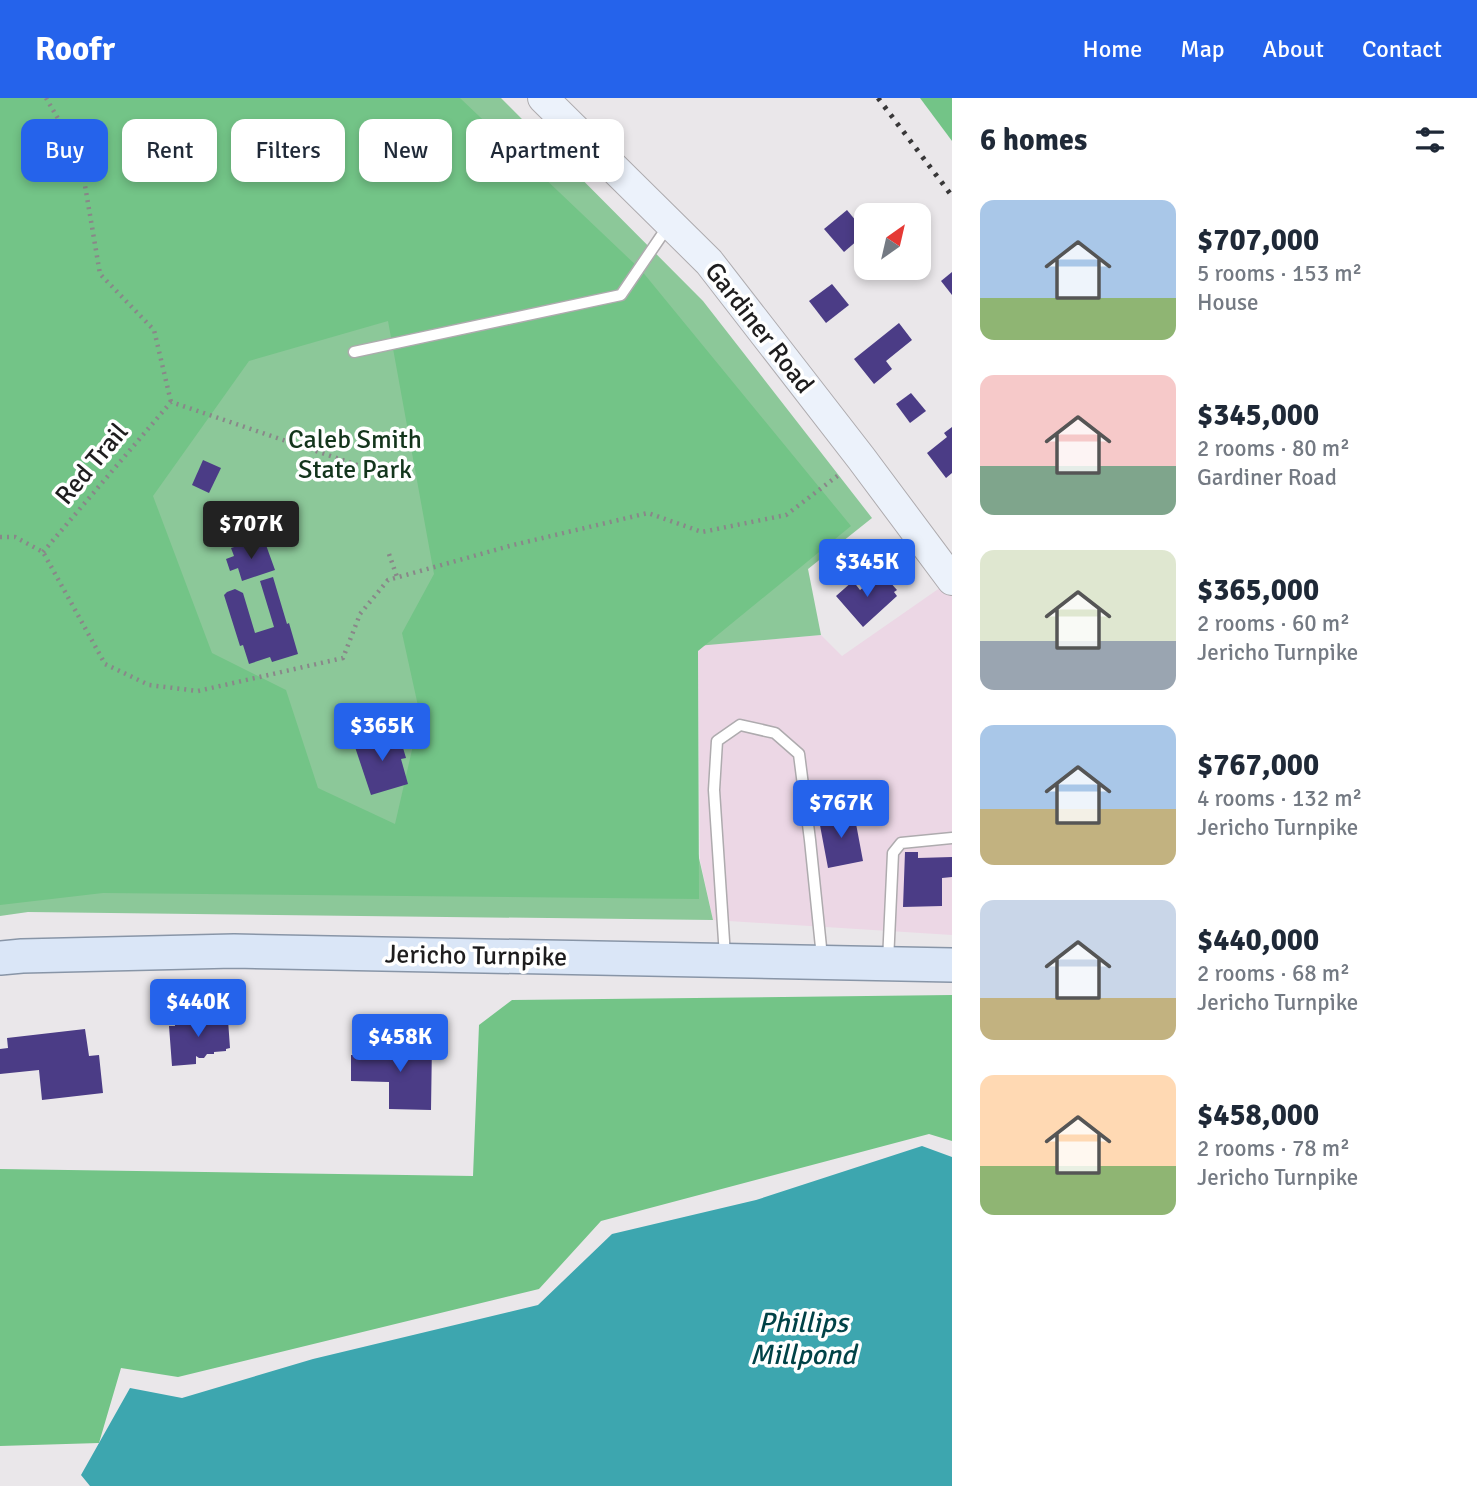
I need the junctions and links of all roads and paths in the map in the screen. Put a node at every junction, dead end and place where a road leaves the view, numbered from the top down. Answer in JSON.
{"nodes":[{"id":1,"x":46,"y":98,"type":"edge"},
{"id":2,"x":543,"y":98,"type":"edge"},
{"id":3,"x":670,"y":223,"type":"junction"},
{"id":4,"x":354,"y":352,"type":"dead end"},
{"id":5,"x":171,"y":402,"type":"junction"},
{"id":6,"x":861,"y":458,"type":"junction"},
{"id":7,"x":369,"y":469,"type":"dead end"},
{"id":8,"x":0,"y":537,"type":"edge"},
{"id":9,"x":43,"y":552,"type":"junction"},
{"id":10,"x":388,"y":554,"type":"dead end"},
{"id":11,"x":397,"y":577,"type":"junction"},
{"id":12,"x":952,"y":580,"type":"edge"},
{"id":13,"x":952,"y":838,"type":"edge"},
{"id":14,"x":0,"y":958,"type":"edge"},
{"id":15,"x":726,"y":961,"type":"junction"},
{"id":16,"x":823,"y":963,"type":"junction"},
{"id":17,"x":888,"y":964,"type":"junction"},
{"id":18,"x":952,"y":965,"type":"edge"}],
"edges":[{"from":1,"to":5,"type":"path"},
{"from":2,"to":3,"type":"main road","name":"Gardiner Road"},
{"from":3,"to":4,"type":"lane"},
{"from":3,"to":6,"type":"main road","name":"Gardiner Road"},
{"from":5,"to":7,"type":"path"},
{"from":5,"to":9,"type":"path","name":"Red Trail"},
{"from":6,"to":11,"type":"path"},
{"from":6,"to":12,"type":"main road","name":"Gardiner Road"},
{"from":8,"to":9,"type":"path"},
{"from":9,"to":11,"type":"path"},
{"from":10,"to":11,"type":"path"},
{"from":13,"to":17,"type":"lane"},
{"from":14,"to":15,"type":"main road","name":"Jericho Turnpike"},
{"from":15,"to":16,"type":"main road","name":"Jericho Turnpike"},
{"from":15,"to":16,"type":"lane"},
{"from":16,"to":17,"type":"main road","name":"Jericho Turnpike"},
{"from":17,"to":18,"type":"main road","name":"Jericho Turnpike"}]}
